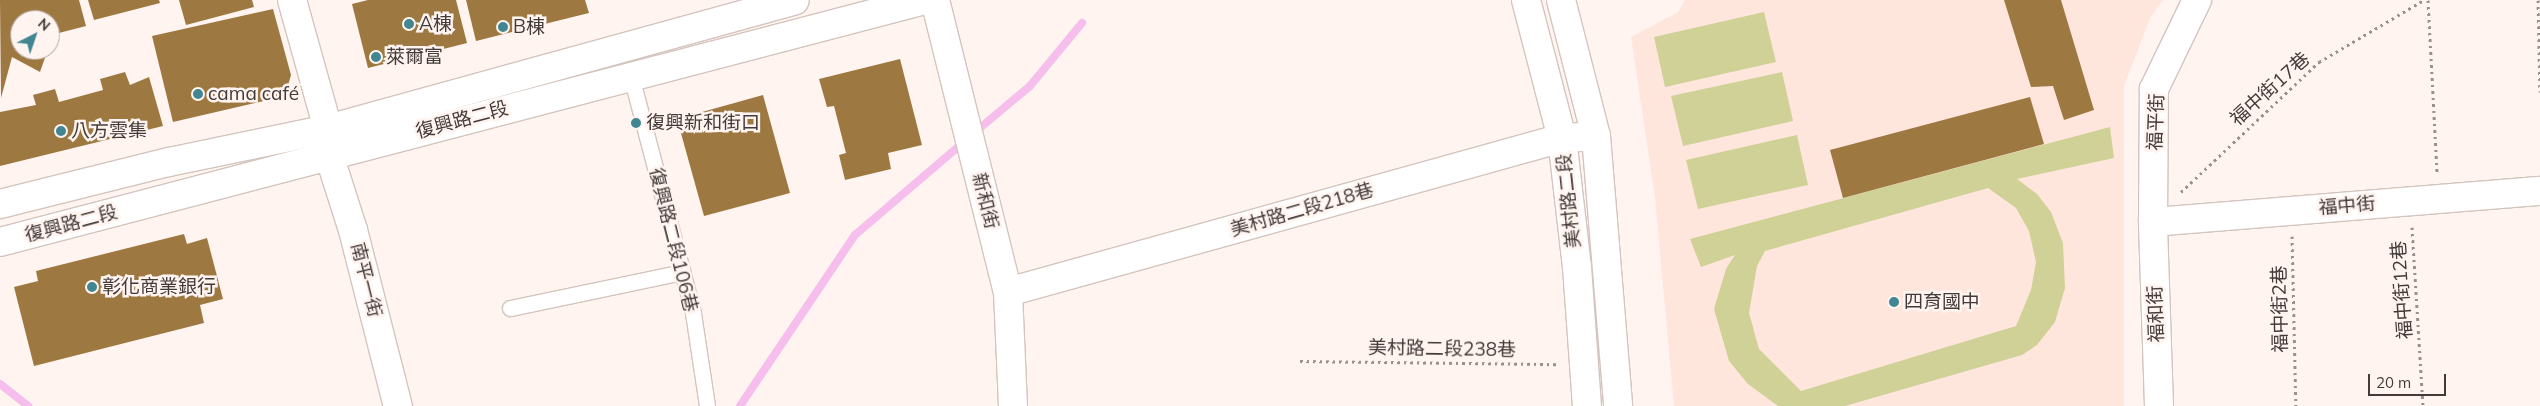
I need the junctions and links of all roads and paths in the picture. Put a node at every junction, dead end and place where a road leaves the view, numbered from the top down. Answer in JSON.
{"nodes":[{"id":1,"x":292,"y":0,"type":"edge"},
{"id":2,"x":796,"y":0,"type":"edge"},
{"id":3,"x":925,"y":0,"type":"edge"},
{"id":4,"x":935,"y":0,"type":"edge"},
{"id":5,"x":1526,"y":0,"type":"edge"},
{"id":6,"x":1561,"y":0,"type":"edge"},
{"id":7,"x":2196,"y":0,"type":"edge"},
{"id":8,"x":2426,"y":0,"type":"edge"},
{"id":9,"x":2538,"y":0,"type":"edge"},
{"id":10,"x":631,"y":76,"type":"junction"},
{"id":11,"x":2540,"y":92,"type":"edge"},
{"id":12,"x":1596,"y":136,"type":"junction"},
{"id":13,"x":1562,"y":138,"type":"junction"},
{"id":14,"x":328,"y":142,"type":"junction"},
{"id":15,"x":2540,"y":191,"type":"edge"},
{"id":16,"x":2438,"y":199,"type":"junction"},
{"id":17,"x":2410,"y":201,"type":"junction"},
{"id":18,"x":0,"y":204,"type":"edge"},
{"id":19,"x":2292,"y":211,"type":"junction"},
{"id":20,"x":2153,"y":222,"type":"junction"},
{"id":21,"x":0,"y":242,"type":"edge"},
{"id":22,"x":682,"y":272,"type":"junction"},
{"id":23,"x":1008,"y":292,"type":"junction"},
{"id":24,"x":510,"y":308,"type":"dead end"},
{"id":25,"x":1300,"y":361,"type":"dead end"},
{"id":26,"x":1584,"y":364,"type":"junction"},
{"id":27,"x":398,"y":406,"type":"edge"},
{"id":28,"x":707,"y":406,"type":"edge"},
{"id":29,"x":1013,"y":406,"type":"edge"},
{"id":30,"x":1587,"y":406,"type":"edge"},
{"id":31,"x":1618,"y":406,"type":"edge"},
{"id":32,"x":2159,"y":406,"type":"edge"},
{"id":33,"x":2296,"y":406,"type":"edge"},
{"id":34,"x":2423,"y":406,"type":"edge"}],
"edges":[{"from":1,"to":14,"type":"street","name":"南平一街"},
{"from":2,"to":14,"type":"street","name":"復興路二段"},
{"from":3,"to":10,"type":"street","name":"復興路二段"},
{"from":4,"to":23,"type":"street","name":"新和街"},
{"from":5,"to":13,"type":"street","name":"美村路二段"},
{"from":6,"to":12,"type":"street","name":"美村路二段"},
{"from":7,"to":20,"type":"street","name":"福平街"},
{"from":8,"to":16,"type":"path","name":"福中街17巷"},
{"from":8,"to":20,"type":"path","name":"福中街17巷"},
{"from":9,"to":11,"type":"path"},
{"from":10,"to":14,"type":"street","name":"復興路二段"},
{"from":10,"to":22,"type":"lane","name":"復興路二段106巷"},
{"from":12,"to":13,"type":"street","name":"美村路二段218巷"},
{"from":12,"to":31,"type":"street","name":"美村路二段"},
{"from":13,"to":23,"type":"street","name":"美村路二段218巷"},
{"from":13,"to":26,"type":"street","name":"美村路二段"},
{"from":14,"to":18,"type":"street","name":"復興路二段"},
{"from":14,"to":21,"type":"street","name":"復興路二段"},
{"from":14,"to":27,"type":"street","name":"南平一街"},
{"from":15,"to":16,"type":"street","name":"福中街"},
{"from":16,"to":17,"type":"street","name":"福中街"},
{"from":17,"to":19,"type":"street","name":"福中街"},
{"from":17,"to":34,"type":"path","name":"福中街12巷"},
{"from":19,"to":20,"type":"street","name":"福中街"},
{"from":19,"to":33,"type":"path","name":"福中街2巷"},
{"from":20,"to":32,"type":"street","name":"福和街"},
{"from":22,"to":24,"type":"lane"},
{"from":22,"to":28,"type":"lane","name":"復興路二段106巷"},
{"from":23,"to":29,"type":"street","name":"新和街"},
{"from":25,"to":26,"type":"path","name":"美村路二段238巷"},
{"from":26,"to":30,"type":"street","name":"美村路二段"}]}
